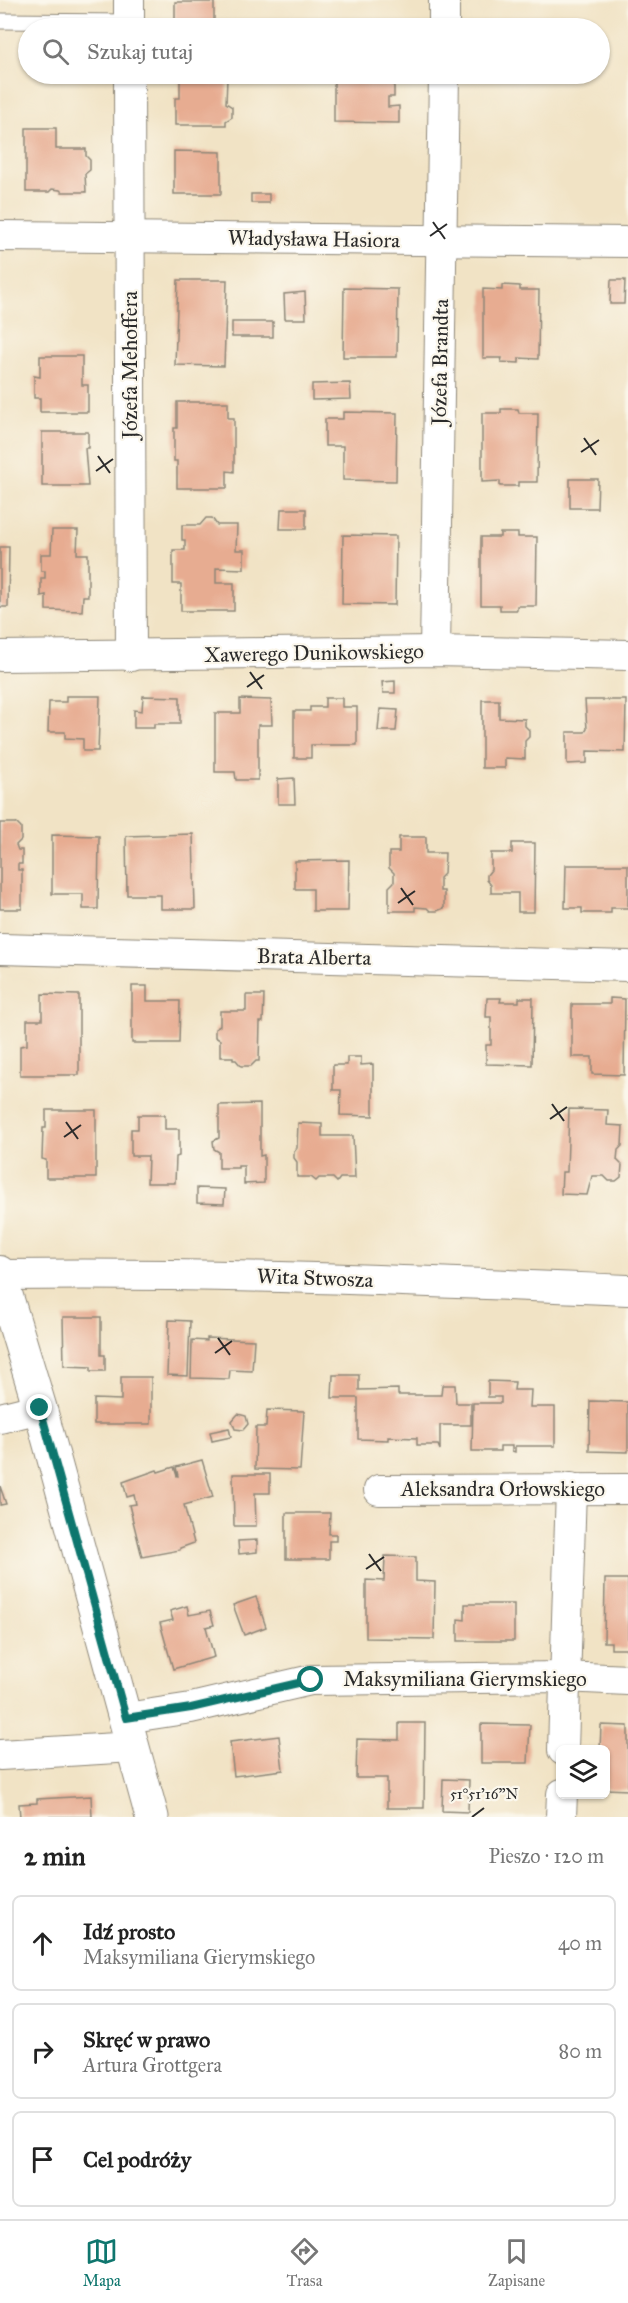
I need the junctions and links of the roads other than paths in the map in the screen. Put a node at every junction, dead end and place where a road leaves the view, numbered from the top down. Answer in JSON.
{"nodes":[{"id":1,"x":444,"y":0,"type":"edge"},
{"id":2,"x":129,"y":17,"type":"edge"},
{"id":3,"x":97,"y":18,"type":"edge"},
{"id":4,"x":444,"y":18,"type":"edge"},
{"id":5,"x":18,"y":20,"type":"edge"},
{"id":6,"x":0,"y":21,"type":"edge"},
{"id":7,"x":129,"y":84,"type":"edge"},
{"id":8,"x":444,"y":84,"type":"edge"},
{"id":9,"x":0,"y":236,"type":"edge"},
{"id":10,"x":130,"y":237,"type":"junction"},
{"id":11,"x":443,"y":241,"type":"junction"},
{"id":12,"x":628,"y":242,"type":"edge"},
{"id":13,"x":435,"y":651,"type":"junction"},
{"id":14,"x":628,"y":655,"type":"edge"},
{"id":15,"x":0,"y":656,"type":"edge"},
{"id":16,"x":131,"y":656,"type":"junction"},
{"id":17,"x":0,"y":949,"type":"edge"},
{"id":18,"x":628,"y":966,"type":"edge"},
{"id":19,"x":0,"y":1274,"type":"edge"},
{"id":20,"x":628,"y":1290,"type":"edge"},
{"id":21,"x":40,"y":1408,"type":"junction"},
{"id":22,"x":0,"y":1419,"type":"edge"},
{"id":23,"x":571,"y":1488,"type":"junction"},
{"id":24,"x":628,"y":1489,"type":"edge"},
{"id":25,"x":378,"y":1490,"type":"dead end"},
{"id":26,"x":564,"y":1677,"type":"junction"},
{"id":27,"x":628,"y":1680,"type":"edge"},
{"id":28,"x":130,"y":1732,"type":"junction"},
{"id":29,"x":563,"y":1745,"type":"edge"},
{"id":30,"x":0,"y":1755,"type":"edge"},
{"id":31,"x":562,"y":1799,"type":"edge"},
{"id":32,"x":152,"y":1817,"type":"edge"},
{"id":33,"x":561,"y":1817,"type":"edge"}],
"edges":[{"from":1,"to":4,"type":"street"},
{"from":2,"to":3,"type":"lane"},
{"from":5,"to":6,"type":"lane"},
{"from":7,"to":10,"type":"street","name":"Józefa Mehoffera"},
{"from":8,"to":11,"type":"street","name":"Józefa Brandta"},
{"from":9,"to":10,"type":"street","name":"Władysława Hasiora"},
{"from":10,"to":11,"type":"street","name":"Władysława Hasiora"},
{"from":10,"to":16,"type":"street","name":"Józefa Mehoffera"},
{"from":11,"to":12,"type":"street","name":"Władysława Hasiora"},
{"from":11,"to":13,"type":"street","name":"Józefa Brandta"},
{"from":13,"to":14,"type":"street","name":"Xawerego Dunikowskiego"},
{"from":13,"to":16,"type":"street","name":"Xawerego Dunikowskiego"},
{"from":15,"to":16,"type":"street","name":"Xawerego Dunikowskiego"},
{"from":17,"to":18,"type":"street","name":"Brata Alberta"},
{"from":19,"to":20,"type":"street","name":"Wita Stwosza"},
{"from":19,"to":21,"type":"street"},
{"from":21,"to":22,"type":"street"},
{"from":21,"to":28,"type":"street"},
{"from":23,"to":24,"type":"street","name":"Aleksandra Orłowskiego"},
{"from":23,"to":25,"type":"street","name":"Aleksandra Orłowskiego"},
{"from":23,"to":26,"type":"street"},
{"from":26,"to":27,"type":"street","name":"Maksymiliana Gierymskiego"},
{"from":26,"to":28,"type":"street","name":"Maksymiliana Gierymskiego"},
{"from":26,"to":29,"type":"street"},
{"from":28,"to":30,"type":"street","name":"Maksymiliana Gierymskiego"},
{"from":28,"to":32,"type":"street"},
{"from":31,"to":33,"type":"street"}]}
